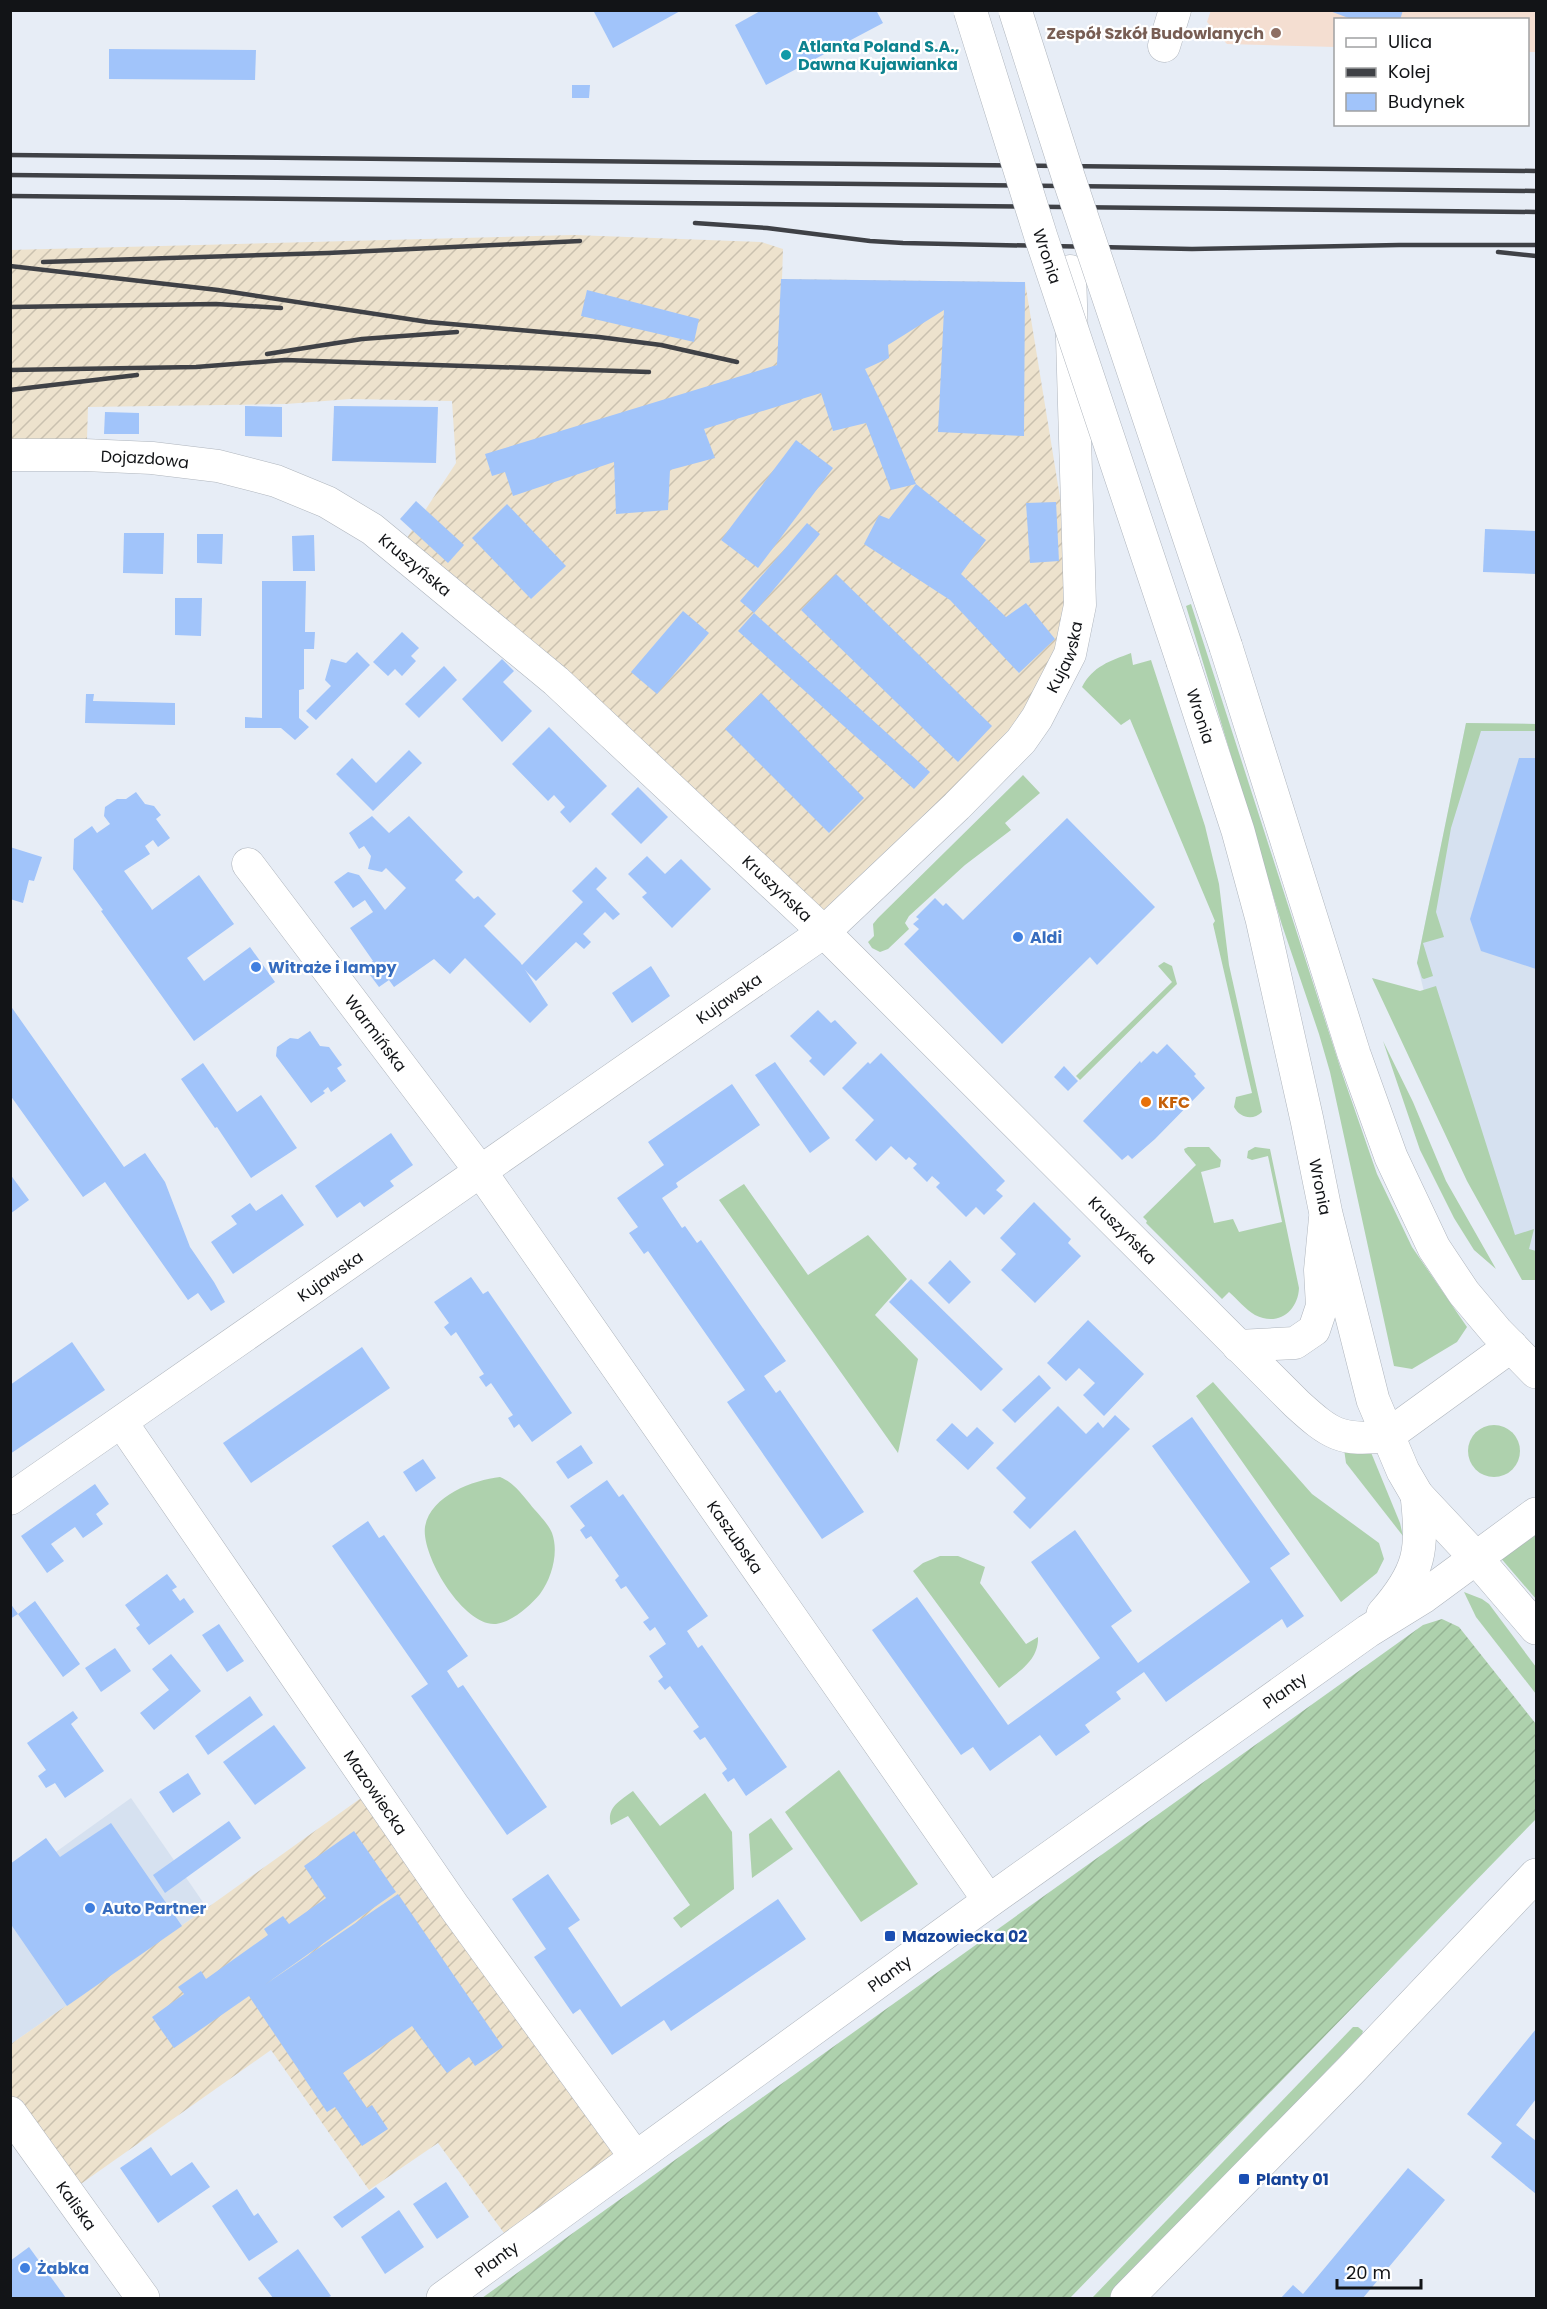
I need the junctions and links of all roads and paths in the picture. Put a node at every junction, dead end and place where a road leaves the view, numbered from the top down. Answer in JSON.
{"nodes":[{"id":1,"x":970,"y":10,"type":"edge"},
{"id":2,"x":1015,"y":10,"type":"edge"},
{"id":3,"x":1175,"y":10,"type":"edge"},
{"id":4,"x":1164,"y":46,"type":"dead end"},
{"id":5,"x":1070,"y":271,"type":"dead end"},
{"id":6,"x":10,"y":455,"type":"edge"},
{"id":7,"x":276,"y":481,"type":"joint"},
{"id":8,"x":248,"y":864,"type":"dead end"},
{"id":9,"x":824,"y":932,"type":"junction"},
{"id":10,"x":481,"y":1172,"type":"junction"},
{"id":11,"x":1326,"y":1214,"type":"junction"},
{"id":12,"x":1238,"y":1346,"type":"junction"},
{"id":13,"x":1511,"y":1346,"type":"junction"},
{"id":14,"x":1536,"y":1372,"type":"edge"},
{"id":15,"x":122,"y":1423,"type":"junction"},
{"id":16,"x":1387,"y":1436,"type":"junction"},
{"id":17,"x":1418,"y":1495,"type":"junction"},
{"id":18,"x":10,"y":1499,"type":"edge"},
{"id":19,"x":1536,"y":1514,"type":"edge"},
{"id":20,"x":1476,"y":1558,"type":"junction"},
{"id":21,"x":1536,"y":1628,"type":"edge"},
{"id":22,"x":1368,"y":1630,"type":"junction"},
{"id":23,"x":1536,"y":1875,"type":"edge"},
{"id":24,"x":989,"y":1901,"type":"junction"},
{"id":25,"x":10,"y":2113,"type":"edge"},
{"id":26,"x":636,"y":2158,"type":"junction"},
{"id":27,"x":143,"y":2298,"type":"edge"},
{"id":28,"x":443,"y":2298,"type":"edge"},
{"id":29,"x":1127,"y":2298,"type":"edge"}],
"edges":[{"from":1,"to":11,"type":"main road","name":"Wronia","bridge":true},
{"from":2,"to":13,"type":"main road","bridge":true},
{"from":3,"to":4,"type":"street"},
{"from":5,"to":9,"type":"street","name":"Kujawska"},
{"from":6,"to":7,"type":"street","name":"Dojazdowa"},
{"from":7,"to":9,"type":"street","name":"Kruszyńska"},
{"from":8,"to":10,"type":"street","name":"Warmińska"},
{"from":9,"to":10,"type":"street","name":"Kujawska"},
{"from":9,"to":12,"type":"street","name":"Kruszyńska"},
{"from":10,"to":15,"type":"street","name":"Kujawska"},
{"from":10,"to":24,"type":"street","name":"Kaszubska"},
{"from":11,"to":12,"type":"street"},
{"from":11,"to":16,"type":"main road","name":"Wronia"},
{"from":12,"to":16,"type":"street","name":"Kruszyńska"},
{"from":13,"to":14,"type":"main road"},
{"from":13,"to":16,"type":"main road"},
{"from":15,"to":18,"type":"street","name":"Kujawska"},
{"from":15,"to":26,"type":"street","name":"Mazowiecka"},
{"from":16,"to":17,"type":"main road","name":"Wronia"},
{"from":17,"to":20,"type":"main road","name":"Wronia"},
{"from":17,"to":22,"type":"main road","name":"Planty"},
{"from":19,"to":20,"type":"main road","name":"Planty"},
{"from":20,"to":21,"type":"main road"},
{"from":20,"to":22,"type":"main road","name":"Planty"},
{"from":22,"to":24,"type":"main road","name":"Planty"},
{"from":23,"to":29,"type":"main road"},
{"from":24,"to":26,"type":"main road","name":"Planty"},
{"from":25,"to":27,"type":"main road","name":"Kaliska"},
{"from":26,"to":28,"type":"main road","name":"Planty"}]}
